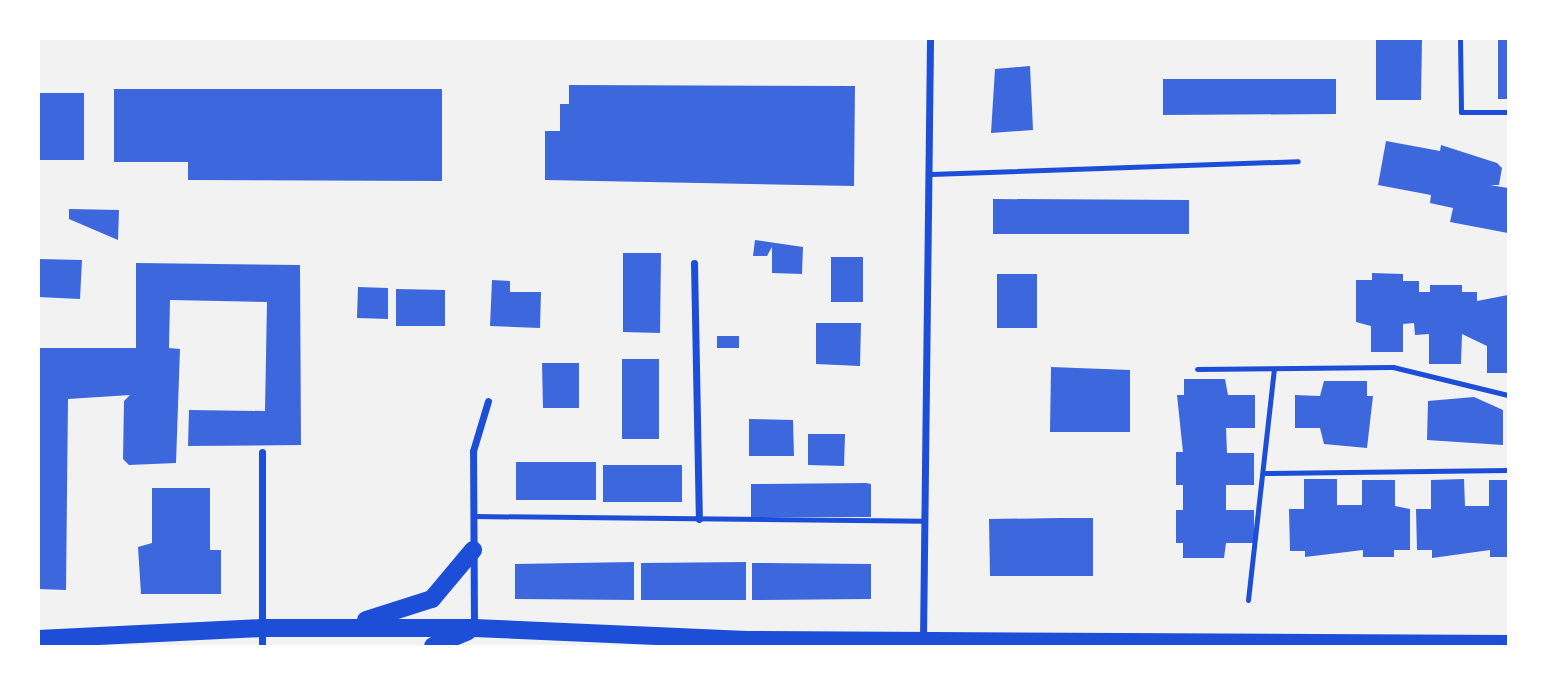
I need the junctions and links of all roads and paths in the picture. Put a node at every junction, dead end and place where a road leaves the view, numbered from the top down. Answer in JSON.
{"nodes":[{"id":1,"x":930,"y":38,"type":"edge"},
{"id":2,"x":1460,"y":38,"type":"edge"},
{"id":3,"x":1508,"y":112,"type":"edge"},
{"id":4,"x":1298,"y":161,"type":"dead end"},
{"id":5,"x":931,"y":174,"type":"junction"},
{"id":6,"x":694,"y":263,"type":"dead end"},
{"id":7,"x":1197,"y":369,"type":"dead end"},
{"id":8,"x":1274,"y":370,"type":"junction"},
{"id":9,"x":1508,"y":394,"type":"edge"},
{"id":10,"x":488,"y":401,"type":"dead end"},
{"id":11,"x":262,"y":452,"type":"dead end"},
{"id":12,"x":1508,"y":470,"type":"edge"},
{"id":13,"x":1263,"y":473,"type":"junction"},
{"id":14,"x":473,"y":516,"type":"junction"},
{"id":15,"x":699,"y":519,"type":"junction"},
{"id":16,"x":924,"y":521,"type":"junction"},
{"id":17,"x":473,"y":550,"type":"junction"},
{"id":18,"x":1248,"y":600,"type":"dead end"},
{"id":19,"x":262,"y":628,"type":"junction"},
{"id":20,"x":318,"y":628,"type":"junction"},
{"id":21,"x":474,"y":628,"type":"junction"},
{"id":22,"x":38,"y":639,"type":"edge"},
{"id":23,"x":747,"y":640,"type":"junction"},
{"id":24,"x":921,"y":644,"type":"edge"},
{"id":25,"x":998,"y":644,"type":"edge"},
{"id":26,"x":1508,"y":644,"type":"edge"},
{"id":27,"x":1334,"y":645,"type":"edge"},
{"id":28,"x":262,"y":646,"type":"edge"},
{"id":29,"x":433,"y":646,"type":"edge"},
{"id":30,"x":677,"y":646,"type":"edge"}],
"edges":[{"from":1,"to":5,"type":"street"},
{"from":2,"to":3,"type":"lane"},
{"from":4,"to":5,"type":"lane"},
{"from":5,"to":16,"type":"street"},
{"from":6,"to":15,"type":"street"},
{"from":7,"to":8,"type":"lane"},
{"from":8,"to":9,"type":"lane"},
{"from":8,"to":13,"type":"lane"},
{"from":10,"to":14,"type":"street"},
{"from":11,"to":19,"type":"street"},
{"from":12,"to":13,"type":"lane"},
{"from":13,"to":18,"type":"lane"},
{"from":14,"to":15,"type":"lane"},
{"from":14,"to":17,"type":"street"},
{"from":15,"to":16,"type":"lane"},
{"from":16,"to":24,"type":"street"},
{"from":17,"to":20,"type":"main road"},
{"from":17,"to":21,"type":"street"},
{"from":19,"to":20,"type":"main road"},
{"from":19,"to":22,"type":"main road"},
{"from":19,"to":28,"type":"street"},
{"from":20,"to":21,"type":"main road"},
{"from":21,"to":23,"type":"main road"},
{"from":21,"to":29,"type":"main road"},
{"from":23,"to":24,"type":"main road"},
{"from":23,"to":30,"type":"main road"},
{"from":24,"to":25,"type":"main road"},
{"from":25,"to":27,"type":"main road"},
{"from":26,"to":27,"type":"main road"}]}
